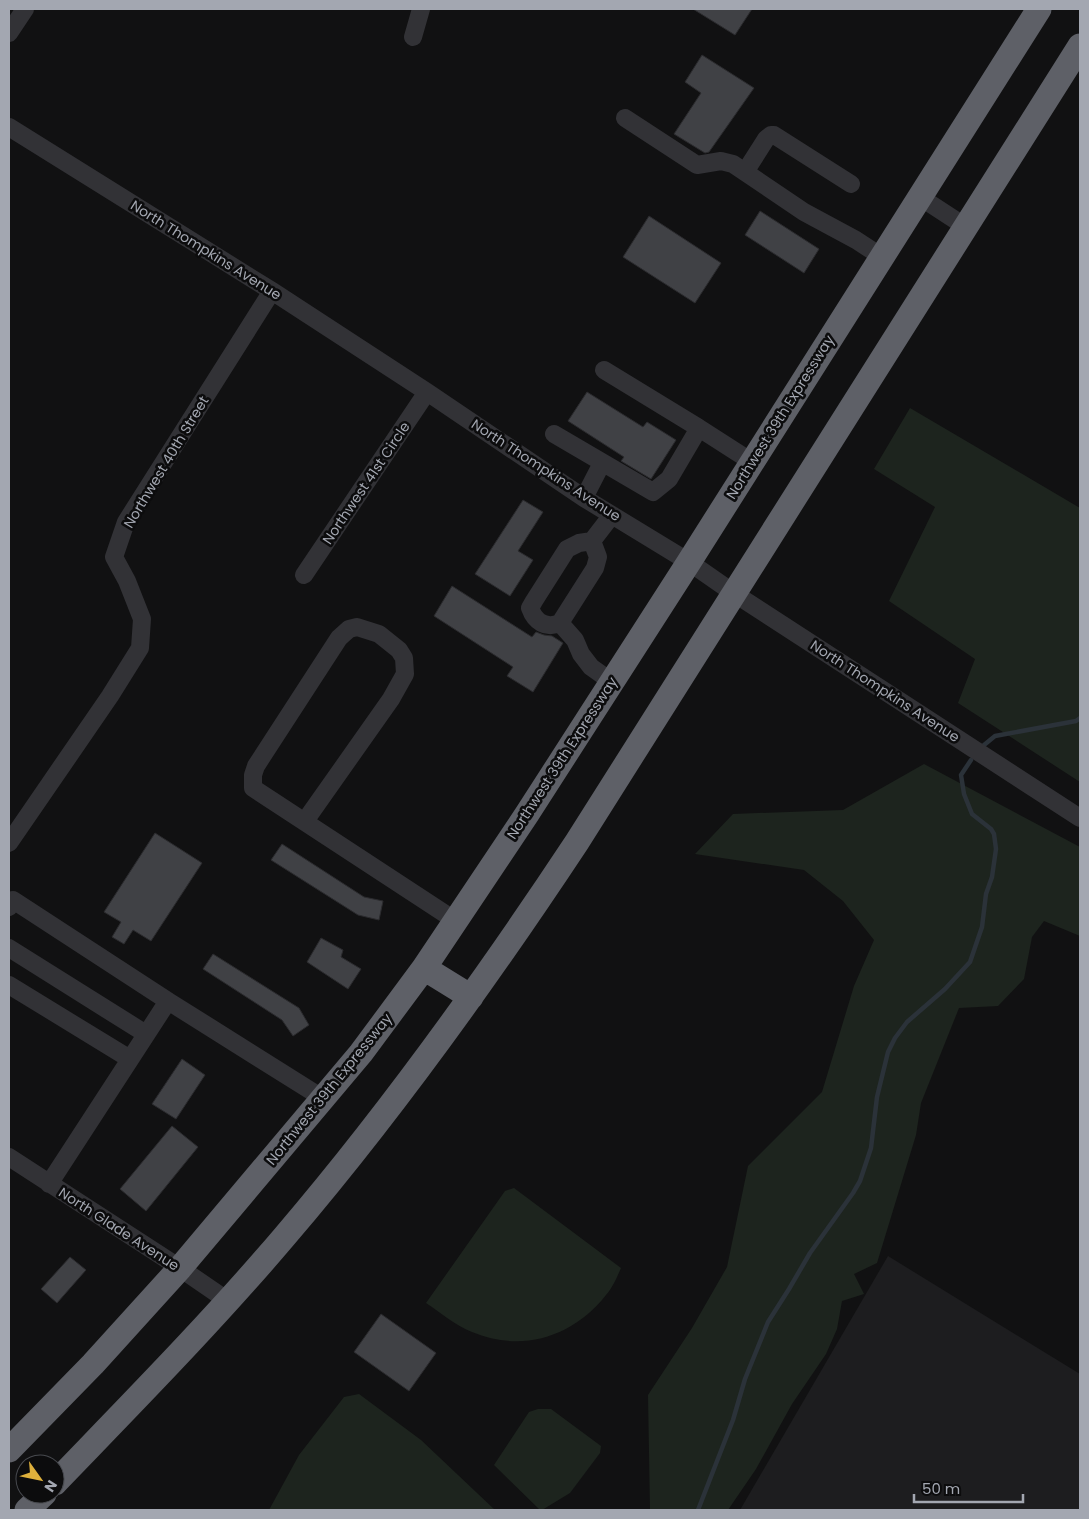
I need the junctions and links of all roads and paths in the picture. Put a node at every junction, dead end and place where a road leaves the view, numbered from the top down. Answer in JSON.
{"nodes":[{"id":1,"x":25,"y":9,"type":"edge"},
{"id":2,"x":421,"y":9,"type":"edge"},
{"id":3,"x":1039,"y":9,"type":"edge"},
{"id":4,"x":9,"y":34,"type":"edge"},
{"id":5,"x":413,"y":37,"type":"dead end"},
{"id":6,"x":1080,"y":46,"type":"edge"},
{"id":7,"x":625,"y":118,"type":"dead end"},
{"id":8,"x":9,"y":127,"type":"edge"},
{"id":9,"x":745,"y":172,"type":"junction"},
{"id":10,"x":851,"y":184,"type":"dead end"},
{"id":11,"x":920,"y":197,"type":"junction"},
{"id":12,"x":966,"y":227,"type":"junction"},
{"id":13,"x":882,"y":256,"type":"junction"},
{"id":14,"x":272,"y":291,"type":"junction"},
{"id":15,"x":604,"y":370,"type":"dead end"},
{"id":16,"x":427,"y":392,"type":"junction"},
{"id":17,"x":699,"y":428,"type":"junction"},
{"id":18,"x":554,"y":434,"type":"dead end"},
{"id":19,"x":752,"y":462,"type":"junction"},
{"id":20,"x":602,"y":463,"type":"junction"},
{"id":21,"x":584,"y":498,"type":"junction"},
{"id":22,"x":612,"y":515,"type":"junction"},
{"id":23,"x":592,"y":541,"type":"junction"},
{"id":24,"x":689,"y":562,"type":"junction"},
{"id":25,"x":304,"y":575,"type":"dead end"},
{"id":26,"x":735,"y":594,"type":"junction"},
{"id":27,"x":560,"y":623,"type":"junction"},
{"id":28,"x":612,"y":682,"type":"junction"},
{"id":29,"x":1080,"y":818,"type":"edge"},
{"id":30,"x":305,"y":821,"type":"junction"},
{"id":31,"x":9,"y":843,"type":"edge"},
{"id":32,"x":9,"y":907,"type":"edge"},
{"id":33,"x":456,"y":921,"type":"junction"},
{"id":34,"x":9,"y":948,"type":"edge"},
{"id":35,"x":424,"y":968,"type":"junction"},
{"id":36,"x":9,"y":985,"type":"edge"},
{"id":37,"x":471,"y":997,"type":"junction"},
{"id":38,"x":168,"y":1001,"type":"junction"},
{"id":39,"x":146,"y":1034,"type":"junction"},
{"id":40,"x":130,"y":1059,"type":"junction"},
{"id":41,"x":324,"y":1099,"type":"junction"},
{"id":42,"x":9,"y":1157,"type":"edge"},
{"id":43,"x":49,"y":1184,"type":"junction"},
{"id":44,"x":180,"y":1268,"type":"junction"},
{"id":45,"x":228,"y":1301,"type":"junction"},
{"id":46,"x":9,"y":1450,"type":"edge"},
{"id":47,"x":65,"y":1472,"type":"edge"}],
"edges":[{"from":1,"to":4,"type":"street"},
{"from":2,"to":5,"type":"street"},
{"from":3,"to":11,"type":"highway","name":"Northwest 39th Expressway"},
{"from":6,"to":12,"type":"highway"},
{"from":7,"to":9,"type":"street"},
{"from":8,"to":14,"type":"street","name":"North Thompkins Avenue"},
{"from":9,"to":10,"type":"street"},
{"from":9,"to":13,"type":"street"},
{"from":11,"to":12,"type":"street"},
{"from":11,"to":13,"type":"highway","name":"Northwest 39th Expressway"},
{"from":12,"to":26,"type":"highway"},
{"from":13,"to":19,"type":"highway","name":"Northwest 39th Expressway"},
{"from":14,"to":16,"type":"street","name":"North Thompkins Avenue"},
{"from":14,"to":31,"type":"street","name":"Northwest 40th Street"},
{"from":15,"to":17,"type":"street"},
{"from":16,"to":21,"type":"street","name":"North Thompkins Avenue"},
{"from":16,"to":25,"type":"street","name":"Northwest 41st Circle"},
{"from":17,"to":19,"type":"street"},
{"from":17,"to":20,"type":"street"},
{"from":18,"to":20,"type":"street"},
{"from":19,"to":24,"type":"highway","name":"Northwest 39th Expressway"},
{"from":20,"to":21,"type":"street"},
{"from":21,"to":22,"type":"street","name":"North Thompkins Avenue"},
{"from":22,"to":23,"type":"street"},
{"from":22,"to":24,"type":"street","name":"North Thompkins Avenue"},
{"from":23,"to":27,"type":"street"},
{"from":23,"to":27,"type":"street"},
{"from":24,"to":26,"type":"street","name":"North Thompkins Avenue"},
{"from":24,"to":28,"type":"highway","name":"Northwest 39th Expressway"},
{"from":26,"to":29,"type":"street","name":"North Thompkins Avenue"},
{"from":26,"to":37,"type":"highway"},
{"from":27,"to":28,"type":"street"},
{"from":28,"to":33,"type":"highway","name":"Northwest 39th Expressway"},
{"from":30,"to":30,"type":"street"},
{"from":30,"to":33,"type":"street"},
{"from":32,"to":38,"type":"street"},
{"from":33,"to":35,"type":"highway","name":"Northwest 39th Expressway"},
{"from":34,"to":39,"type":"street"},
{"from":35,"to":37,"type":"highway"},
{"from":35,"to":41,"type":"highway","name":"Northwest 39th Expressway"},
{"from":36,"to":40,"type":"street"},
{"from":37,"to":45,"type":"highway"},
{"from":38,"to":39,"type":"street"},
{"from":38,"to":41,"type":"street"},
{"from":39,"to":40,"type":"street"},
{"from":40,"to":43,"type":"street"},
{"from":41,"to":44,"type":"highway","name":"Northwest 39th Expressway"},
{"from":42,"to":43,"type":"street","name":"North Glade Avenue"},
{"from":43,"to":44,"type":"street","name":"North Glade Avenue"},
{"from":44,"to":45,"type":"street","name":"North Glade Avenue"},
{"from":44,"to":46,"type":"highway","name":"Northwest 39th Expressway"},
{"from":45,"to":47,"type":"highway"}]}
